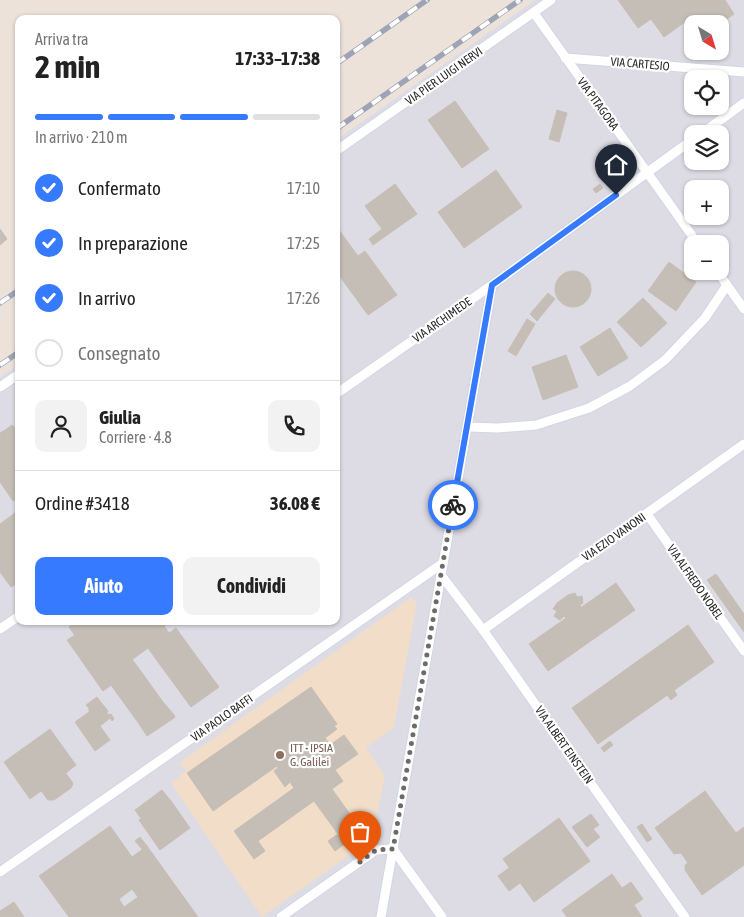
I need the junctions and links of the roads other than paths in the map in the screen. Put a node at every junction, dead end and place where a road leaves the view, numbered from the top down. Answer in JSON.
{"nodes":[{"id":1,"x":551,"y":0,"type":"edge"},
{"id":2,"x":534,"y":13,"type":"junction"},
{"id":3,"x":565,"y":58,"type":"junction"},
{"id":4,"x":744,"y":72,"type":"edge"},
{"id":5,"x":744,"y":103,"type":"edge"},
{"id":6,"x":713,"y":125,"type":"edge"},
{"id":7,"x":684,"y":146,"type":"edge"},
{"id":8,"x":340,"y":148,"type":"edge"},
{"id":9,"x":647,"y":172,"type":"junction"},
{"id":10,"x":692,"y":235,"type":"edge"},
{"id":11,"x":723,"y":280,"type":"edge"},
{"id":12,"x":492,"y":285,"type":"junction"},
{"id":13,"x":727,"y":285,"type":"junction"},
{"id":14,"x":744,"y":309,"type":"edge"},
{"id":15,"x":15,"y":377,"type":"edge"},
{"id":16,"x":0,"y":387,"type":"edge"},
{"id":17,"x":340,"y":391,"type":"edge"},
{"id":18,"x":467,"y":427,"type":"junction"},
{"id":19,"x":744,"y":444,"type":"edge"},
{"id":20,"x":647,"y":514,"type":"junction"},
{"id":21,"x":443,"y":563,"type":"junction"},
{"id":22,"x":441,"y":574,"type":"junction"},
{"id":23,"x":15,"y":619,"type":"edge"},
{"id":24,"x":0,"y":629,"type":"edge"},
{"id":25,"x":483,"y":630,"type":"junction"},
{"id":26,"x":744,"y":651,"type":"edge"},
{"id":27,"x":393,"y":849,"type":"junction"},
{"id":28,"x":0,"y":872,"type":"edge"},
{"id":29,"x":281,"y":917,"type":"edge"},
{"id":30,"x":381,"y":917,"type":"edge"},
{"id":31,"x":442,"y":917,"type":"edge"},
{"id":32,"x":686,"y":917,"type":"edge"}],
"edges":[{"from":1,"to":2,"type":"street","name":"VIA PIER LUIGI NERVI"},
{"from":2,"to":3,"type":"street","name":"VIA PITAGORA"},
{"from":2,"to":8,"type":"street","name":"VIA PIER LUIGI NERVI"},
{"from":3,"to":4,"type":"street","name":"VIA CARTESIO"},
{"from":3,"to":9,"type":"street","name":"VIA PITAGORA"},
{"from":5,"to":6,"type":"street"},
{"from":7,"to":9,"type":"street","name":"VIA ARCHIMEDE"},
{"from":9,"to":10,"type":"street","name":"VIA PITAGORA"},
{"from":9,"to":12,"type":"street","name":"VIA ARCHIMEDE"},
{"from":11,"to":13,"type":"street"},
{"from":12,"to":17,"type":"street","name":"VIA ARCHIMEDE"},
{"from":12,"to":18,"type":"street"},
{"from":13,"to":14,"type":"street"},
{"from":13,"to":18,"type":"street"},
{"from":15,"to":16,"type":"street"},
{"from":18,"to":21,"type":"street"},
{"from":19,"to":20,"type":"street","name":"VIA EZIO VANONI"},
{"from":20,"to":25,"type":"street","name":"VIA EZIO VANONI"},
{"from":20,"to":26,"type":"street","name":"VIA ALFREDO NOBEL"},
{"from":21,"to":22,"type":"street"},
{"from":21,"to":28,"type":"street","name":"VIA PAOLO BAFFI"},
{"from":22,"to":25,"type":"street","name":"VIA ALBERT EINSTEIN"},
{"from":22,"to":27,"type":"street"},
{"from":23,"to":24,"type":"street"},
{"from":25,"to":32,"type":"street","name":"VIA ALBERT EINSTEIN"},
{"from":27,"to":29,"type":"street"},
{"from":27,"to":30,"type":"street"},
{"from":27,"to":31,"type":"street"}]}
